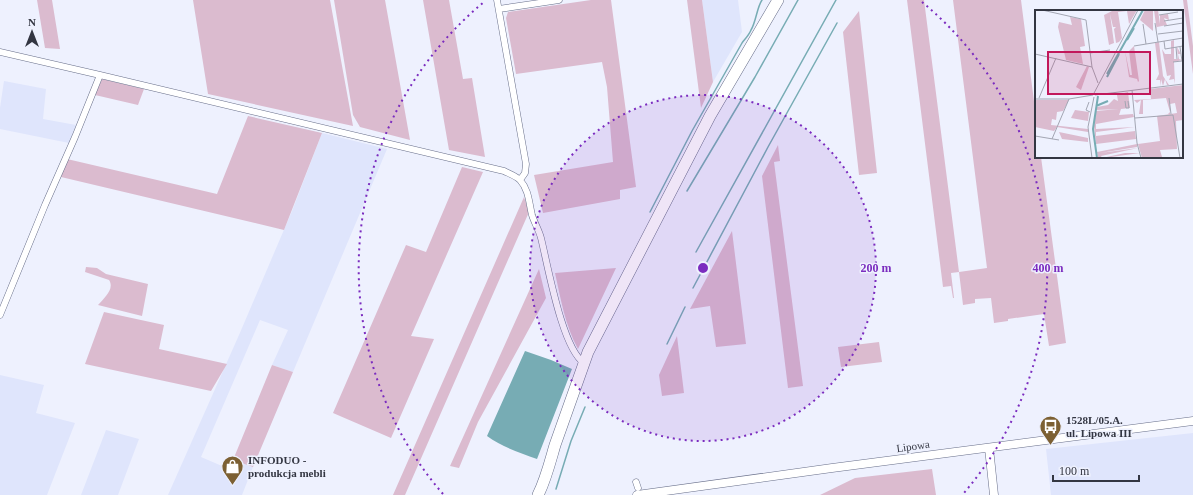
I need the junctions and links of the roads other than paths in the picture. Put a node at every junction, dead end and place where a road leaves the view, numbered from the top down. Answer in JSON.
{"nodes":[{"id":1,"x":497,"y":0,"type":"edge"},
{"id":2,"x":559,"y":0,"type":"edge"},
{"id":3,"x":778,"y":0,"type":"edge"},
{"id":4,"x":499,"y":9,"type":"junction"},
{"id":5,"x":0,"y":52,"type":"edge"},
{"id":6,"x":100,"y":75,"type":"junction"},
{"id":7,"x":520,"y":180,"type":"junction"},
{"id":8,"x":0,"y":315,"type":"edge"},
{"id":9,"x":584,"y":363,"type":"junction"},
{"id":10,"x":1193,"y":422,"type":"edge"},
{"id":11,"x":989,"y":448,"type":"junction"},
{"id":12,"x":637,"y":488,"type":"edge"},
{"id":13,"x":541,"y":492,"type":"edge"},
{"id":14,"x":994,"y":495,"type":"edge"}],
"edges":[{"from":1,"to":4,"type":"street"},
{"from":2,"to":4,"type":"street"},
{"from":3,"to":9,"type":"highway"},
{"from":4,"to":7,"type":"street"},
{"from":5,"to":6,"type":"street"},
{"from":6,"to":7,"type":"street"},
{"from":6,"to":8,"type":"street"},
{"from":7,"to":9,"type":"street"},
{"from":9,"to":13,"type":"highway"},
{"from":10,"to":11,"type":"street","name":"Lipowa"},
{"from":11,"to":12,"type":"street","name":"Lipowa"},
{"from":11,"to":14,"type":"street"}]}
